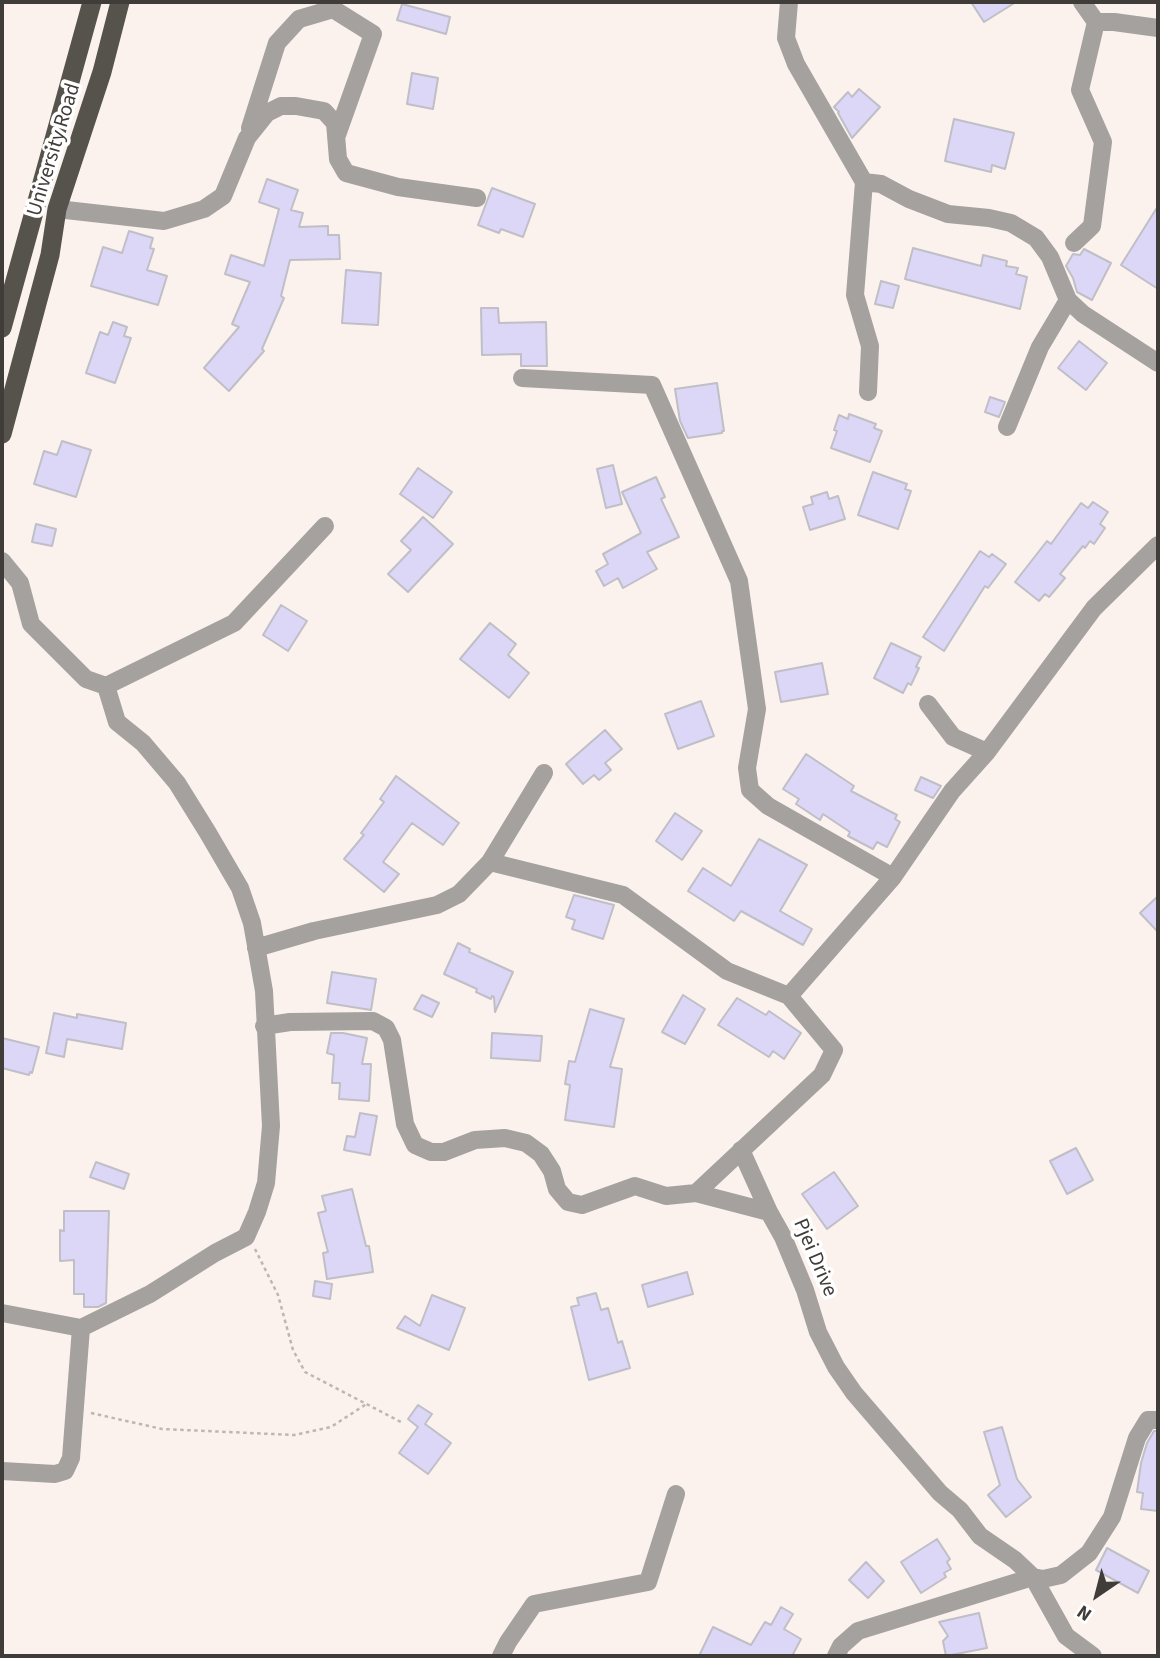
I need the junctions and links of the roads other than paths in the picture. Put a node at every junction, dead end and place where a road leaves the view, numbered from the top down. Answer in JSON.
{"nodes":[{"id":1,"x":92,"y":2,"type":"edge"},
{"id":2,"x":120,"y":2,"type":"edge"},
{"id":3,"x":789,"y":2,"type":"edge"},
{"id":4,"x":1083,"y":2,"type":"edge"},
{"id":5,"x":1096,"y":22,"type":"junction"},
{"id":6,"x":1158,"y":29,"type":"edge"},
{"id":7,"x":337,"y":135,"type":"junction"},
{"id":8,"x":247,"y":138,"type":"junction"},
{"id":9,"x":864,"y":182,"type":"junction"},
{"id":10,"x":477,"y":198,"type":"dead end"},
{"id":11,"x":57,"y":209,"type":"junction"},
{"id":12,"x":1074,"y":243,"type":"dead end"},
{"id":13,"x":1068,"y":300,"type":"junction"},
{"id":14,"x":2,"y":328,"type":"edge"},
{"id":15,"x":1158,"y":363,"type":"edge"},
{"id":16,"x":523,"y":378,"type":"dead end"},
{"id":17,"x":868,"y":392,"type":"dead end"},
{"id":18,"x":1007,"y":427,"type":"dead end"},
{"id":19,"x":2,"y":434,"type":"edge"},
{"id":20,"x":325,"y":526,"type":"dead end"},
{"id":21,"x":1158,"y":545,"type":"edge"},
{"id":22,"x":2,"y":561,"type":"edge"},
{"id":23,"x":106,"y":686,"type":"junction"},
{"id":24,"x":929,"y":704,"type":"dead end"},
{"id":25,"x":987,"y":752,"type":"junction"},
{"id":26,"x":544,"y":773,"type":"dead end"},
{"id":27,"x":490,"y":862,"type":"junction"},
{"id":28,"x":893,"y":877,"type":"junction"},
{"id":29,"x":256,"y":948,"type":"junction"},
{"id":30,"x":789,"y":996,"type":"junction"},
{"id":31,"x":264,"y":1026,"type":"junction"},
{"id":32,"x":741,"y":1150,"type":"junction"},
{"id":33,"x":695,"y":1193,"type":"junction"},
{"id":34,"x":769,"y":1212,"type":"junction"},
{"id":35,"x":2,"y":1313,"type":"edge"},
{"id":36,"x":81,"y":1328,"type":"junction"},
{"id":37,"x":1158,"y":1420,"type":"edge"},
{"id":38,"x":2,"y":1471,"type":"edge"},
{"id":39,"x":676,"y":1494,"type":"dead end"},
{"id":40,"x":1033,"y":1577,"type":"junction"},
{"id":41,"x":501,"y":1656,"type":"edge"},
{"id":42,"x":836,"y":1656,"type":"edge"},
{"id":43,"x":1093,"y":1656,"type":"edge"}],
"edges":[{"from":1,"to":14,"type":"highway","name":"University Road"},
{"from":2,"to":11,"type":"highway","name":"University Road"},
{"from":3,"to":9,"type":"street"},
{"from":4,"to":5,"type":"street"},
{"from":5,"to":6,"type":"street"},
{"from":5,"to":12,"type":"street"},
{"from":7,"to":8,"type":"street"},
{"from":7,"to":8,"type":"street"},
{"from":7,"to":10,"type":"street"},
{"from":8,"to":11,"type":"street"},
{"from":9,"to":13,"type":"street"},
{"from":9,"to":17,"type":"street"},
{"from":11,"to":19,"type":"highway","name":"University Road"},
{"from":13,"to":15,"type":"street"},
{"from":13,"to":18,"type":"street"},
{"from":16,"to":28,"type":"street"},
{"from":20,"to":23,"type":"street"},
{"from":21,"to":25,"type":"street"},
{"from":22,"to":23,"type":"street"},
{"from":23,"to":29,"type":"street"},
{"from":24,"to":25,"type":"street"},
{"from":25,"to":28,"type":"street"},
{"from":26,"to":27,"type":"street"},
{"from":27,"to":29,"type":"street"},
{"from":27,"to":30,"type":"street"},
{"from":28,"to":30,"type":"street"},
{"from":29,"to":31,"type":"street"},
{"from":30,"to":32,"type":"street"},
{"from":31,"to":33,"type":"street","name":"Pjei Drive"},
{"from":31,"to":36,"type":"street"},
{"from":32,"to":33,"type":"street"},
{"from":32,"to":34,"type":"street"},
{"from":33,"to":34,"type":"street","name":"Pjei Drive"},
{"from":34,"to":40,"type":"street","name":"Pjei Drive"},
{"from":35,"to":36,"type":"street"},
{"from":36,"to":38,"type":"street"},
{"from":37,"to":40,"type":"street"},
{"from":39,"to":41,"type":"street"},
{"from":40,"to":42,"type":"street"},
{"from":40,"to":43,"type":"street"}]}
